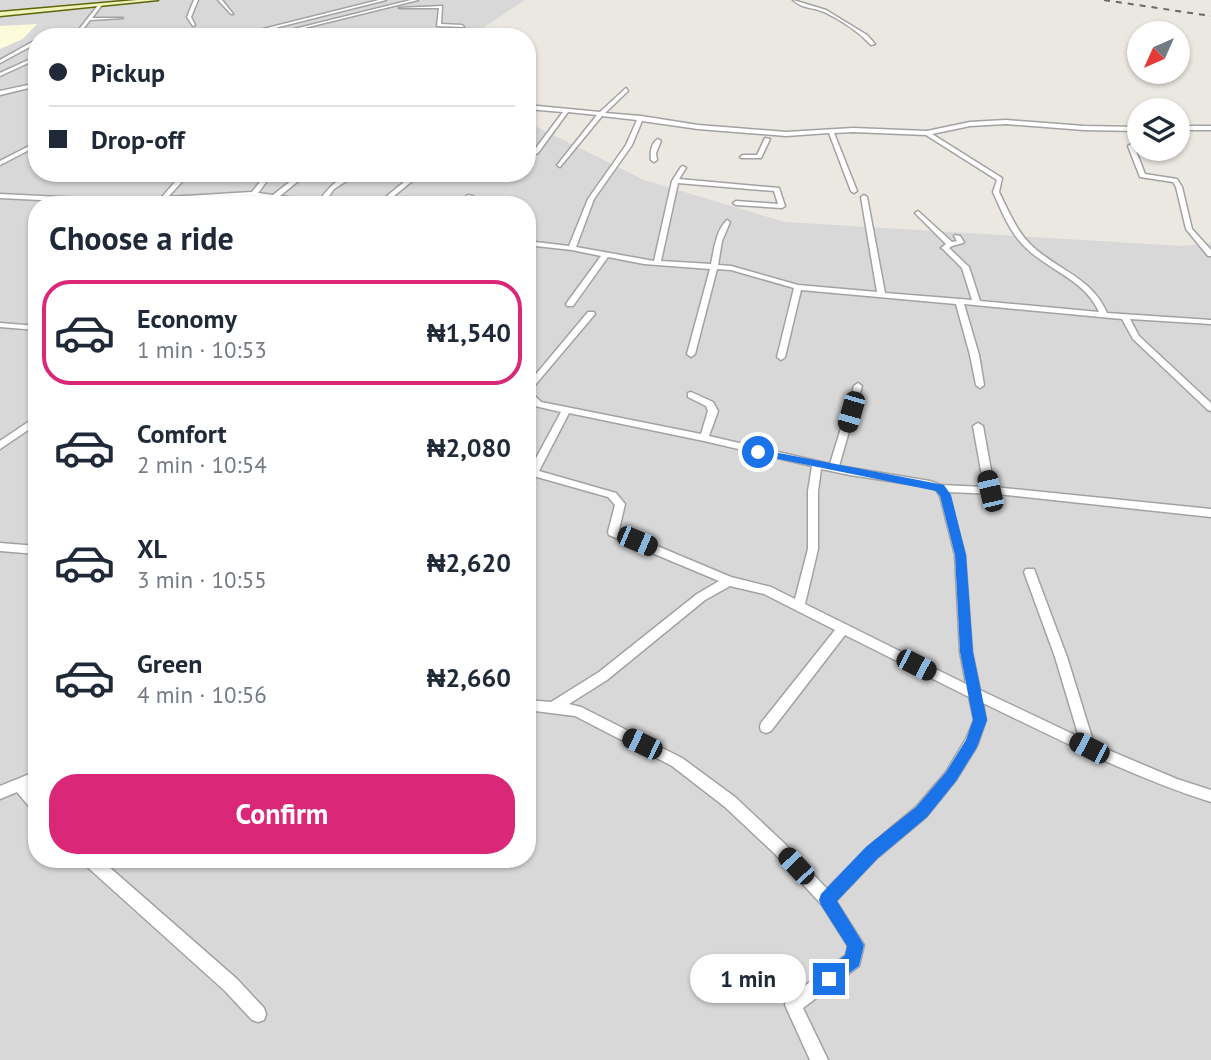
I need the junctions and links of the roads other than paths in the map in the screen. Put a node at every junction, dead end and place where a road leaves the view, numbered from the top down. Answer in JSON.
{"nodes":[{"id":1,"x":155,"y":0,"type":"edge"},
{"id":2,"x":196,"y":0,"type":"edge"},
{"id":3,"x":220,"y":0,"type":"edge"},
{"id":4,"x":384,"y":0,"type":"edge"},
{"id":5,"x":416,"y":0,"type":"edge"},
{"id":6,"x":795,"y":0,"type":"edge"},
{"id":7,"x":100,"y":5,"type":"junction"},
{"id":8,"x":381,"y":9,"type":"junction"},
{"id":9,"x":232,"y":13,"type":"dead end"},
{"id":10,"x":0,"y":14,"type":"edge"},
{"id":11,"x":121,"y":18,"type":"dead end"},
{"id":12,"x":90,"y":19,"type":"junction"},
{"id":13,"x":193,"y":25,"type":"dead end"},
{"id":14,"x":463,"y":26,"type":"dead end"},
{"id":15,"x":82,"y":28,"type":"edge"},
{"id":16,"x":267,"y":28,"type":"edge"},
{"id":17,"x":306,"y":28,"type":"edge"},
{"id":18,"x":873,"y":44,"type":"dead end"},
{"id":19,"x":28,"y":46,"type":"edge"},
{"id":20,"x":0,"y":62,"type":"edge"},
{"id":21,"x":28,"y":62,"type":"edge"},
{"id":22,"x":0,"y":75,"type":"edge"},
{"id":23,"x":28,"y":86,"type":"edge"},
{"id":24,"x":626,"y":90,"type":"dead end"},
{"id":25,"x":0,"y":93,"type":"edge"},
{"id":26,"x":536,"y":108,"type":"edge"},
{"id":27,"x":566,"y":111,"type":"junction"},
{"id":28,"x":601,"y":114,"type":"junction"},
{"id":29,"x":640,"y":118,"type":"junction"},
{"id":30,"x":1190,"y":128,"type":"edge"},
{"id":31,"x":1199,"y":128,"type":"junction"},
{"id":32,"x":1211,"y":128,"type":"edge"},
{"id":33,"x":1127,"y":129,"type":"edge"},
{"id":34,"x":831,"y":131,"type":"junction"},
{"id":35,"x":927,"y":133,"type":"junction"},
{"id":36,"x":1211,"y":136,"type":"edge"},
{"id":37,"x":767,"y":139,"type":"dead end"},
{"id":38,"x":658,"y":141,"type":"dead end"},
{"id":39,"x":28,"y":149,"type":"edge"},
{"id":40,"x":536,"y":152,"type":"dead end"},
{"id":41,"x":743,"y":158,"type":"dead end"},
{"id":42,"x":654,"y":160,"type":"dead end"},
{"id":43,"x":1136,"y":161,"type":"edge"},
{"id":44,"x":0,"y":163,"type":"edge"},
{"id":45,"x":560,"y":165,"type":"dead end"},
{"id":46,"x":683,"y":168,"type":"dead end"},
{"id":47,"x":675,"y":181,"type":"junction"},
{"id":48,"x":179,"y":182,"type":"edge"},
{"id":49,"x":263,"y":182,"type":"edge"},
{"id":50,"x":294,"y":182,"type":"edge"},
{"id":51,"x":342,"y":182,"type":"edge"},
{"id":52,"x":407,"y":182,"type":"edge"},
{"id":53,"x":855,"y":191,"type":"dead end"},
{"id":54,"x":254,"y":194,"type":"junction"},
{"id":55,"x":0,"y":196,"type":"edge"},
{"id":56,"x":167,"y":196,"type":"edge"},
{"id":57,"x":231,"y":196,"type":"edge"},
{"id":58,"x":278,"y":196,"type":"joint"},
{"id":59,"x":326,"y":196,"type":"edge"},
{"id":60,"x":390,"y":196,"type":"edge"},
{"id":61,"x":28,"y":197,"type":"edge"},
{"id":62,"x":864,"y":197,"type":"dead end"},
{"id":63,"x":736,"y":203,"type":"dead end"},
{"id":64,"x":918,"y":212,"type":"dead end"},
{"id":65,"x":727,"y":222,"type":"dead end"},
{"id":66,"x":957,"y":236,"type":"dead end"},
{"id":67,"x":536,"y":244,"type":"edge"},
{"id":68,"x":950,"y":244,"type":"junction"},
{"id":69,"x":572,"y":248,"type":"junction"},
{"id":70,"x":1211,"y":254,"type":"edge"},
{"id":71,"x":605,"y":256,"type":"junction"},
{"id":72,"x":657,"y":263,"type":"junction"},
{"id":73,"x":715,"y":267,"type":"junction"},
{"id":74,"x":799,"y":286,"type":"junction"},
{"id":75,"x":881,"y":294,"type":"junction"},
{"id":76,"x":959,"y":301,"type":"junction"},
{"id":77,"x":976,"y":303,"type":"junction"},
{"id":78,"x":570,"y":304,"type":"dead end"},
{"id":79,"x":591,"y":314,"type":"dead end"},
{"id":80,"x":1104,"y":315,"type":"junction"},
{"id":81,"x":1125,"y":317,"type":"junction"},
{"id":82,"x":1211,"y":322,"type":"edge"},
{"id":83,"x":0,"y":325,"type":"edge"},
{"id":84,"x":28,"y":327,"type":"edge"},
{"id":85,"x":691,"y":354,"type":"dead end"},
{"id":86,"x":781,"y":357,"type":"dead end"},
{"id":87,"x":536,"y":380,"type":"edge"},
{"id":88,"x":981,"y":385,"type":"dead end"},
{"id":89,"x":858,"y":386,"type":"dead end"},
{"id":90,"x":691,"y":395,"type":"dead end"},
{"id":91,"x":536,"y":402,"type":"edge"},
{"id":92,"x":1211,"y":408,"type":"edge"},
{"id":93,"x":566,"y":410,"type":"junction"},
{"id":94,"x":28,"y":426,"type":"edge"},
{"id":95,"x":978,"y":426,"type":"dead end"},
{"id":96,"x":704,"y":438,"type":"junction"},
{"id":97,"x":0,"y":446,"type":"edge"},
{"id":98,"x":817,"y":465,"type":"junction"},
{"id":99,"x":536,"y":467,"type":"edge"},
{"id":100,"x":833,"y":469,"type":"junction"},
{"id":101,"x":536,"y":474,"type":"edge"},
{"id":102,"x":940,"y":488,"type":"junction"},
{"id":103,"x":990,"y":491,"type":"junction"},
{"id":104,"x":1211,"y":513,"type":"edge"},
{"id":105,"x":28,"y":546,"type":"edge"},
{"id":106,"x":0,"y":547,"type":"edge"},
{"id":107,"x":1030,"y":572,"type":"dead end"},
{"id":108,"x":729,"y":581,"type":"junction"},
{"id":109,"x":799,"y":605,"type":"junction"},
{"id":110,"x":843,"y":628,"type":"junction"},
{"id":111,"x":973,"y":692,"type":"junction"},
{"id":112,"x":536,"y":706,"type":"edge"},
{"id":113,"x":553,"y":708,"type":"junction"},
{"id":114,"x":766,"y":727,"type":"dead end"},
{"id":115,"x":1089,"y":748,"type":"junction"},
{"id":116,"x":28,"y":781,"type":"edge"},
{"id":117,"x":20,"y":785,"type":"junction"},
{"id":118,"x":0,"y":793,"type":"edge"},
{"id":119,"x":28,"y":795,"type":"edge"},
{"id":120,"x":1211,"y":796,"type":"edge"},
{"id":121,"x":99,"y":868,"type":"edge"},
{"id":122,"x":827,"y":900,"type":"junction"},
{"id":123,"x":258,"y":1014,"type":"dead end"},
{"id":124,"x":818,"y":1060,"type":"edge"}],
"edges":[{"from":1,"to":7,"type":"main road"},
{"from":2,"to":13,"type":"street"},
{"from":3,"to":9,"type":"street"},
{"from":4,"to":16,"type":"street"},
{"from":5,"to":8,"type":"street"},
{"from":6,"to":18,"type":"street"},
{"from":7,"to":10,"type":"main road"},
{"from":7,"to":12,"type":"street"},
{"from":8,"to":14,"type":"street"},
{"from":8,"to":17,"type":"street"},
{"from":11,"to":12,"type":"street"},
{"from":12,"to":15,"type":"street"},
{"from":19,"to":20,"type":"street"},
{"from":21,"to":22,"type":"street"},
{"from":23,"to":25,"type":"street"},
{"from":24,"to":28,"type":"street"},
{"from":26,"to":27,"type":"street"},
{"from":27,"to":28,"type":"street"},
{"from":27,"to":40,"type":"street"},
{"from":28,"to":29,"type":"street"},
{"from":28,"to":45,"type":"street"},
{"from":29,"to":34,"type":"street"},
{"from":29,"to":69,"type":"street"},
{"from":30,"to":31,"type":"street"},
{"from":31,"to":32,"type":"street"},
{"from":31,"to":36,"type":"street"},
{"from":33,"to":35,"type":"street"},
{"from":34,"to":35,"type":"street"},
{"from":34,"to":53,"type":"street"},
{"from":35,"to":80,"type":"street"},
{"from":37,"to":41,"type":"street"},
{"from":38,"to":42,"type":"street"},
{"from":39,"to":44,"type":"street"},
{"from":43,"to":70,"type":"street"},
{"from":46,"to":47,"type":"street"},
{"from":47,"to":63,"type":"street"},
{"from":47,"to":72,"type":"street"},
{"from":48,"to":56,"type":"street"},
{"from":49,"to":54,"type":"street"},
{"from":50,"to":58,"type":"street"},
{"from":51,"to":59,"type":"street"},
{"from":52,"to":60,"type":"street"},
{"from":54,"to":57,"type":"street"},
{"from":54,"to":58,"type":"street"},
{"from":55,"to":61,"type":"street"},
{"from":62,"to":75,"type":"street"},
{"from":64,"to":68,"type":"street"},
{"from":65,"to":73,"type":"street"},
{"from":66,"to":68,"type":"street"},
{"from":67,"to":69,"type":"street"},
{"from":68,"to":77,"type":"street"},
{"from":69,"to":71,"type":"street"},
{"from":71,"to":72,"type":"street"},
{"from":71,"to":78,"type":"street"},
{"from":72,"to":73,"type":"street"},
{"from":73,"to":74,"type":"street"},
{"from":73,"to":85,"type":"street"},
{"from":74,"to":75,"type":"street"},
{"from":74,"to":86,"type":"street"},
{"from":75,"to":76,"type":"street"},
{"from":76,"to":77,"type":"street"},
{"from":76,"to":88,"type":"street"},
{"from":77,"to":80,"type":"street"},
{"from":79,"to":87,"type":"street"},
{"from":80,"to":81,"type":"street"},
{"from":81,"to":82,"type":"street"},
{"from":81,"to":92,"type":"street"},
{"from":83,"to":84,"type":"street"},
{"from":89,"to":100,"type":"street"},
{"from":90,"to":96,"type":"street"},
{"from":91,"to":93,"type":"street"},
{"from":93,"to":96,"type":"street"},
{"from":93,"to":99,"type":"street"},
{"from":94,"to":97,"type":"street"},
{"from":95,"to":103,"type":"street"},
{"from":96,"to":98,"type":"street"},
{"from":98,"to":100,"type":"street"},
{"from":98,"to":109,"type":"street"},
{"from":100,"to":102,"type":"street"},
{"from":101,"to":108,"type":"street"},
{"from":102,"to":103,"type":"street"},
{"from":102,"to":111,"type":"street"},
{"from":103,"to":104,"type":"street"},
{"from":105,"to":106,"type":"street"},
{"from":107,"to":115,"type":"street"},
{"from":108,"to":109,"type":"street"},
{"from":108,"to":113,"type":"street"},
{"from":109,"to":110,"type":"street"},
{"from":110,"to":111,"type":"street"},
{"from":110,"to":114,"type":"street"},
{"from":111,"to":115,"type":"street"},
{"from":111,"to":122,"type":"street"},
{"from":112,"to":113,"type":"street"},
{"from":113,"to":122,"type":"street"},
{"from":115,"to":120,"type":"street"},
{"from":116,"to":117,"type":"street"},
{"from":117,"to":118,"type":"street"},
{"from":117,"to":119,"type":"street"},
{"from":121,"to":123,"type":"street"},
{"from":122,"to":124,"type":"street"}]}
